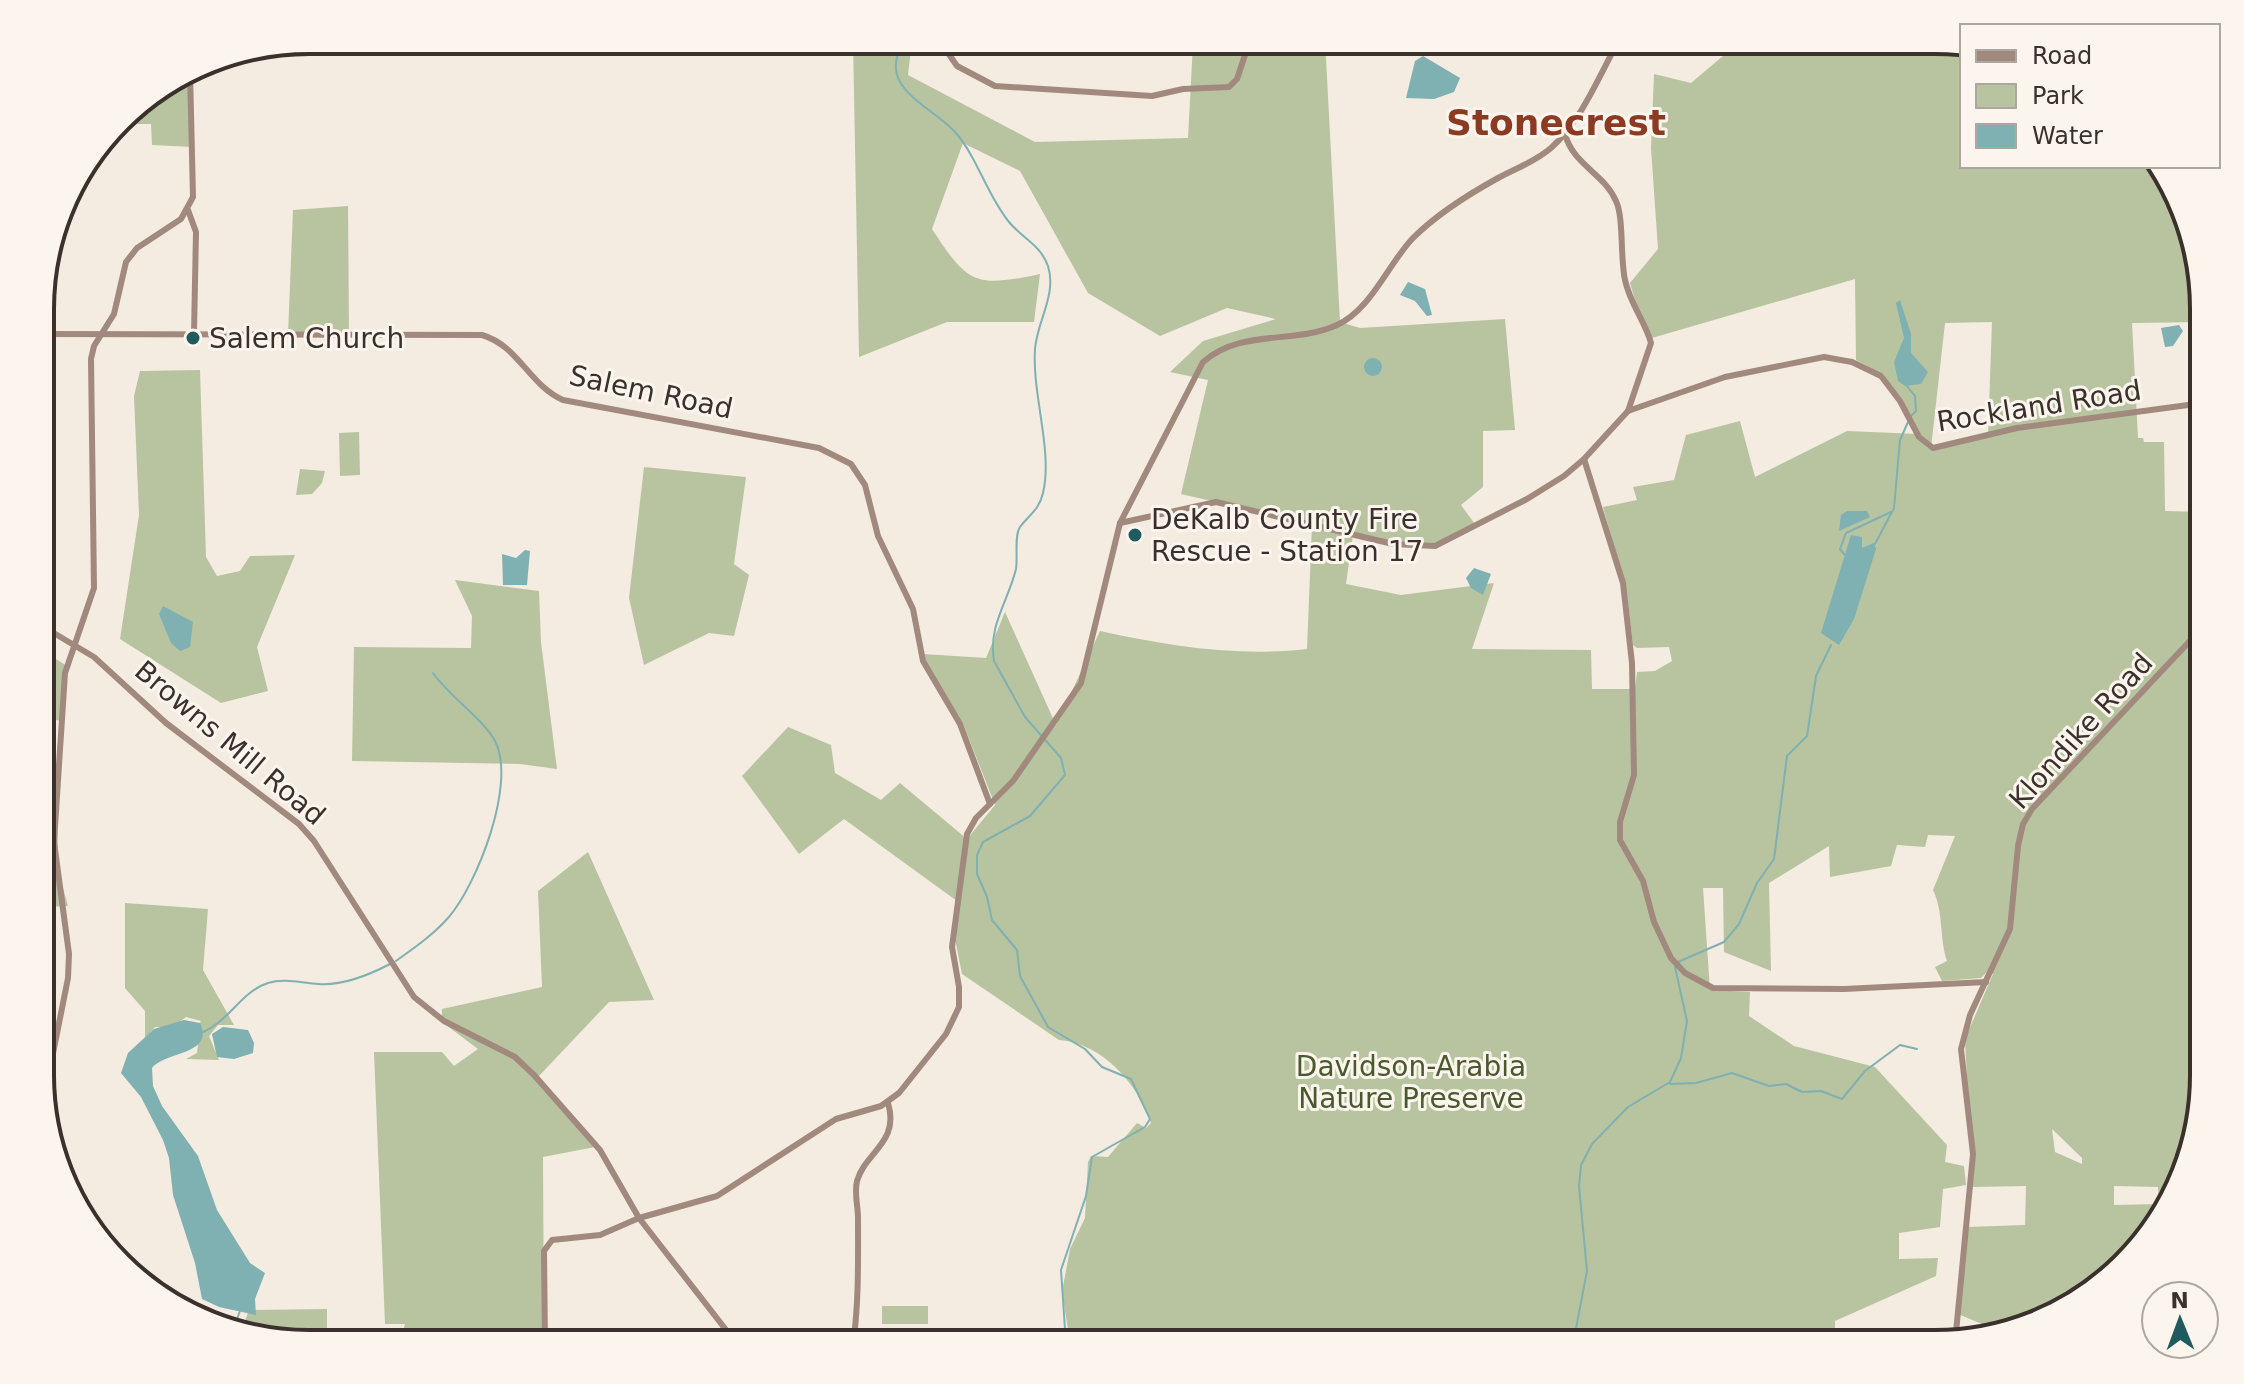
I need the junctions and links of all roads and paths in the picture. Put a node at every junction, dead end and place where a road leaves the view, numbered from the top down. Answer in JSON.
{"nodes":[{"id":1,"x":949,"y":54,"type":"edge"},
{"id":2,"x":1245,"y":54,"type":"edge"},
{"id":3,"x":1611,"y":54,"type":"edge"},
{"id":4,"x":190,"y":83,"type":"edge"},
{"id":5,"x":1565,"y":134,"type":"junction"},
{"id":6,"x":187,"y":215,"type":"junction"},
{"id":7,"x":194,"y":333,"type":"junction"},
{"id":8,"x":54,"y":334,"type":"edge"},
{"id":9,"x":101,"y":334,"type":"junction"},
{"id":10,"x":2189,"y":405,"type":"edge"},
{"id":11,"x":1628,"y":411,"type":"junction"},
{"id":12,"x":1584,"y":459,"type":"junction"},
{"id":13,"x":1120,"y":523,"type":"junction"},
{"id":14,"x":54,"y":633,"type":"edge"},
{"id":15,"x":2189,"y":642,"type":"edge"},
{"id":16,"x":74,"y":644,"type":"junction"},
{"id":17,"x":990,"y":804,"type":"junction"},
{"id":18,"x":54,"y":842,"type":"edge"},
{"id":19,"x":54,"y":842,"type":"edge"},
{"id":20,"x":1986,"y":982,"type":"junction"},
{"id":21,"x":54,"y":1049,"type":"edge"},
{"id":22,"x":888,"y":1103,"type":"junction"},
{"id":23,"x":639,"y":1218,"type":"junction"},
{"id":24,"x":1956,"y":1329,"type":"edge"},
{"id":25,"x":545,"y":1330,"type":"edge"},
{"id":26,"x":726,"y":1330,"type":"edge"},
{"id":27,"x":854,"y":1330,"type":"edge"}],
"edges":[{"from":1,"to":2,"type":"main road"},
{"from":3,"to":5,"type":"main road"},
{"from":4,"to":6,"type":"main road"},
{"from":5,"to":11,"type":"main road"},
{"from":5,"to":13,"type":"main road"},
{"from":6,"to":7,"type":"main road"},
{"from":6,"to":9,"type":"main road"},
{"from":7,"to":9,"type":"main road","name":"Salem Road"},
{"from":7,"to":17,"type":"main road","name":"Salem Road"},
{"from":8,"to":9,"type":"main road","name":"Salem Road"},
{"from":9,"to":16,"type":"main road"},
{"from":10,"to":11,"type":"main road","name":"Rockland Road"},
{"from":11,"to":12,"type":"main road","name":"Rockland Road"},
{"from":12,"to":13,"type":"main road","name":"Rockland Road"},
{"from":12,"to":20,"type":"main road"},
{"from":13,"to":17,"type":"main road"},
{"from":14,"to":16,"type":"main road","name":"Browns Mill Road"},
{"from":15,"to":20,"type":"main road","name":"Klondike Road"},
{"from":16,"to":19,"type":"main road"},
{"from":16,"to":23,"type":"main road","name":"Browns Mill Road"},
{"from":17,"to":22,"type":"main road"},
{"from":18,"to":21,"type":"main road"},
{"from":20,"to":24,"type":"main road","name":"Klondike Road"},
{"from":22,"to":23,"type":"main road"},
{"from":22,"to":27,"type":"main road"},
{"from":23,"to":25,"type":"main road"},
{"from":23,"to":26,"type":"main road","name":"Browns Mill Road"}]}
